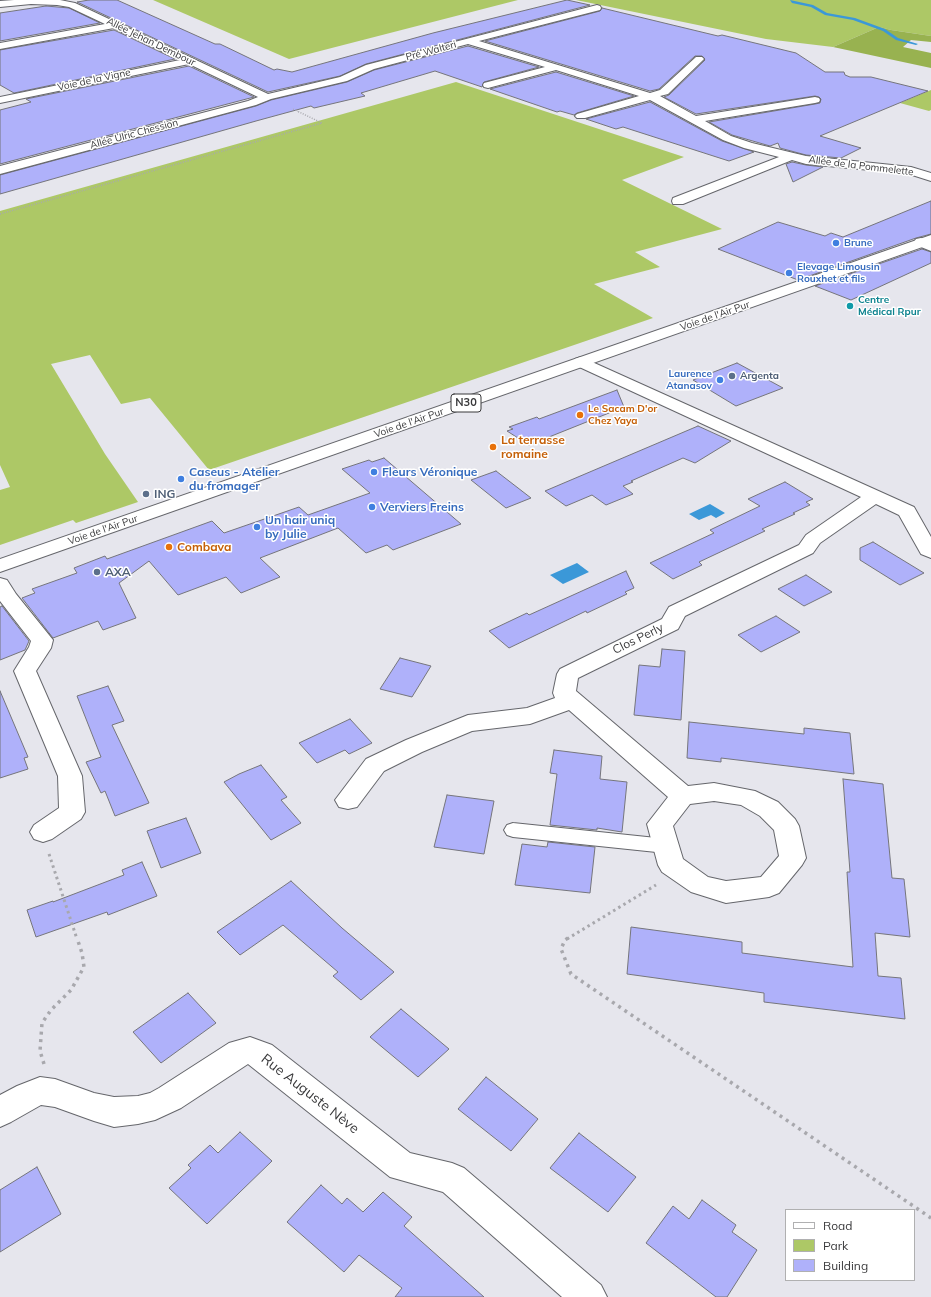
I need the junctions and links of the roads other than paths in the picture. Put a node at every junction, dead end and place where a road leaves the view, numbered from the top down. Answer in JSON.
{"nodes":[{"id":1,"x":32,"y":0,"type":"edge"},
{"id":2,"x":0,"y":4,"type":"edge"},
{"id":3,"x":597,"y":8,"type":"dead end"},
{"id":4,"x":116,"y":25,"type":"junction"},
{"id":5,"x":468,"y":41,"type":"junction"},
{"id":6,"x":0,"y":46,"type":"edge"},
{"id":7,"x":533,"y":47,"type":"dead end"},
{"id":8,"x":699,"y":59,"type":"dead end"},
{"id":9,"x":188,"y":61,"type":"junction"},
{"id":10,"x":544,"y":62,"type":"junction"},
{"id":11,"x":556,"y":67,"type":"junction"},
{"id":12,"x":488,"y":85,"type":"dead end"},
{"id":13,"x":653,"y":96,"type":"junction"},
{"id":14,"x":267,"y":97,"type":"junction"},
{"id":15,"x":0,"y":100,"type":"edge"},
{"id":16,"x":815,"y":100,"type":"dead end"},
{"id":17,"x":581,"y":116,"type":"dead end"},
{"id":18,"x":693,"y":120,"type":"junction"},
{"id":19,"x":790,"y":157,"type":"junction"},
{"id":20,"x":0,"y":170,"type":"edge"},
{"id":21,"x":931,"y":177,"type":"edge"},
{"id":22,"x":678,"y":201,"type":"dead end"},
{"id":23,"x":928,"y":243,"type":"edge"},
{"id":24,"x":581,"y":362,"type":"junction"},
{"id":25,"x":874,"y":497,"type":"junction"},
{"id":26,"x":931,"y":552,"type":"edge"},
{"id":27,"x":0,"y":566,"type":"edge"},
{"id":28,"x":0,"y":584,"type":"edge"},
{"id":29,"x":572,"y":700,"type":"junction"},
{"id":30,"x":683,"y":796,"type":"junction"},
{"id":31,"x":348,"y":800,"type":"dead end"},
{"id":32,"x":513,"y":830,"type":"dead end"},
{"id":33,"x":43,"y":832,"type":"road end"},
{"id":34,"x":666,"y":846,"type":"junction"},
{"id":35,"x":0,"y":1112,"type":"edge"},
{"id":36,"x":589,"y":1297,"type":"edge"}],
"edges":[{"from":1,"to":2,"type":"street","name":"Allée Jehan Dembour"},
{"from":1,"to":4,"type":"street","name":"Allée Jehan Dembour"},
{"from":3,"to":5,"type":"street","name":"Pré Walteri"},
{"from":4,"to":6,"type":"street"},
{"from":4,"to":9,"type":"street","name":"Allée Jehan Dembour"},
{"from":5,"to":10,"type":"street","name":"Allée de la Pommelette"},
{"from":5,"to":14,"type":"street","name":"Pré Walteri"},
{"from":7,"to":10,"type":"street"},
{"from":8,"to":13,"type":"street"},
{"from":9,"to":14,"type":"street","name":"Allée Jehan Dembour"},
{"from":9,"to":15,"type":"street","name":"Voie de la Vigne"},
{"from":10,"to":11,"type":"street","name":"Allée de la Pommelette"},
{"from":11,"to":12,"type":"street"},
{"from":11,"to":13,"type":"street","name":"Allée de la Pommelette"},
{"from":13,"to":17,"type":"street"},
{"from":13,"to":18,"type":"street","name":"Allée de la Pommelette"},
{"from":14,"to":20,"type":"street","name":"Allée Ulric Chession"},
{"from":16,"to":18,"type":"street"},
{"from":18,"to":19,"type":"street","name":"Allée de la Pommelette"},
{"from":19,"to":21,"type":"street","name":"Allée de la Pommelette"},
{"from":19,"to":22,"type":"street"},
{"from":23,"to":24,"type":"street","name":"Voie de l'Air Pur","number":"N30"},
{"from":24,"to":25,"type":"street"},
{"from":24,"to":27,"type":"street","name":"Voie de l'Air Pur","number":"N30"},
{"from":25,"to":26,"type":"street"},
{"from":25,"to":29,"type":"street","name":"Clos Perly"},
{"from":28,"to":33,"type":"street"},
{"from":29,"to":30,"type":"street","name":"Clos Perly"},
{"from":29,"to":31,"type":"street"},
{"from":30,"to":34,"type":"street"},
{"from":30,"to":34,"type":"street"},
{"from":32,"to":34,"type":"lane"},
{"from":35,"to":36,"type":"street","name":"Rue Auguste Nève"}]}
